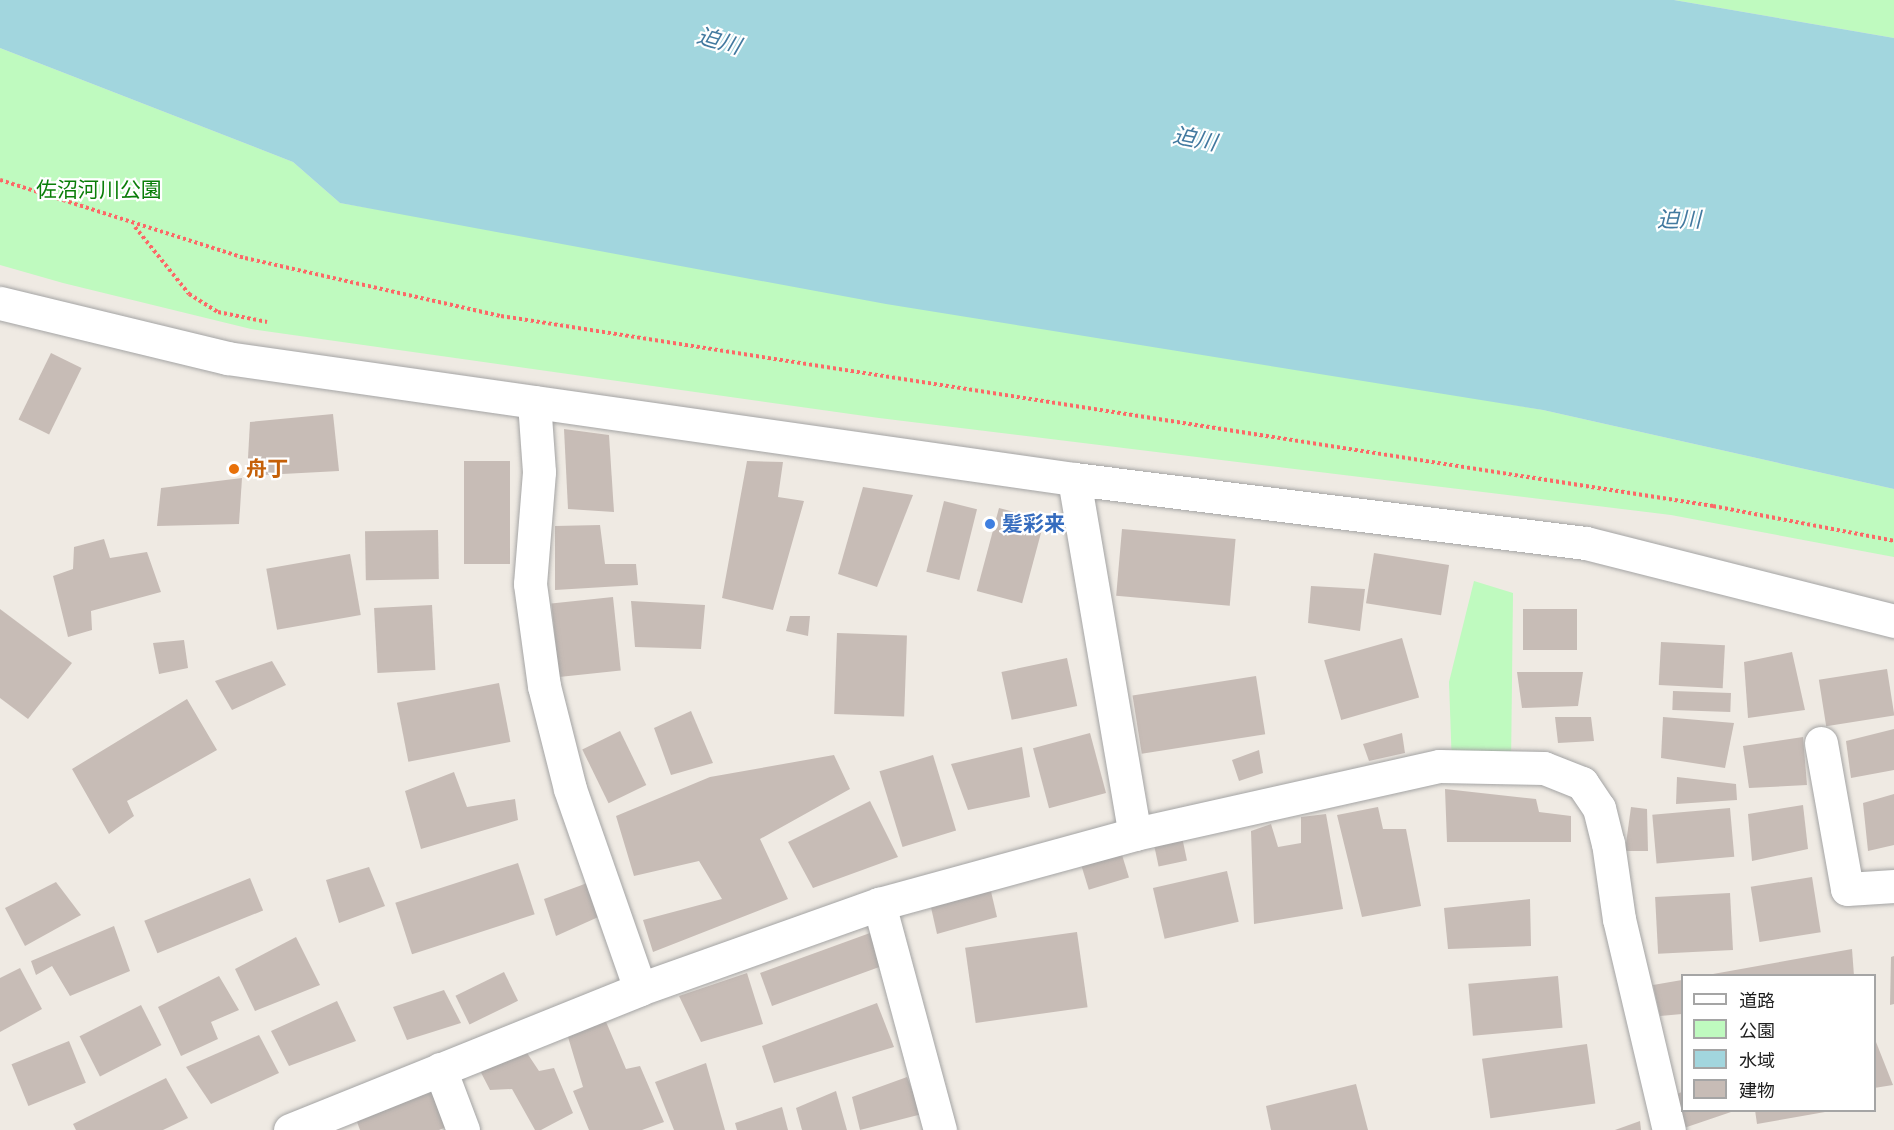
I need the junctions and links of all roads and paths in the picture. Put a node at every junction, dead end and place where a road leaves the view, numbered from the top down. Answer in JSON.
{"nodes":[{"id":1,"x":0,"y":180,"type":"edge"},
{"id":2,"x":135,"y":227,"type":"junction"},
{"id":3,"x":0,"y":303,"type":"edge"},
{"id":4,"x":274,"y":324,"type":"dead end"},
{"id":5,"x":534,"y":402,"type":"junction"},
{"id":6,"x":1074,"y":479,"type":"junction"},
{"id":7,"x":1894,"y":541,"type":"edge"},
{"id":8,"x":1894,"y":621,"type":"edge"},
{"id":9,"x":1821,"y":743,"type":"dead end"},
{"id":10,"x":1135,"y":834,"type":"junction"},
{"id":11,"x":1894,"y":886,"type":"edge"},
{"id":12,"x":879,"y":904,"type":"junction"},
{"id":13,"x":640,"y":989,"type":"junction"},
{"id":14,"x":440,"y":1069,"type":"junction"},
{"id":15,"x":290,"y":1130,"type":"edge"},
{"id":16,"x":463,"y":1130,"type":"edge"},
{"id":17,"x":940,"y":1130,"type":"edge"},
{"id":18,"x":1669,"y":1130,"type":"edge"}],
"edges":[{"from":1,"to":2,"type":"path"},
{"from":2,"to":4,"type":"path"},
{"from":2,"to":7,"type":"path"},
{"from":3,"to":5,"type":"street"},
{"from":5,"to":6,"type":"street"},
{"from":5,"to":13,"type":"street"},
{"from":6,"to":8,"type":"street"},
{"from":6,"to":10,"type":"street"},
{"from":9,"to":11,"type":"street"},
{"from":10,"to":12,"type":"street"},
{"from":10,"to":18,"type":"street"},
{"from":12,"to":13,"type":"street"},
{"from":12,"to":17,"type":"street"},
{"from":13,"to":14,"type":"street"},
{"from":14,"to":15,"type":"street"},
{"from":14,"to":16,"type":"street"}]}
